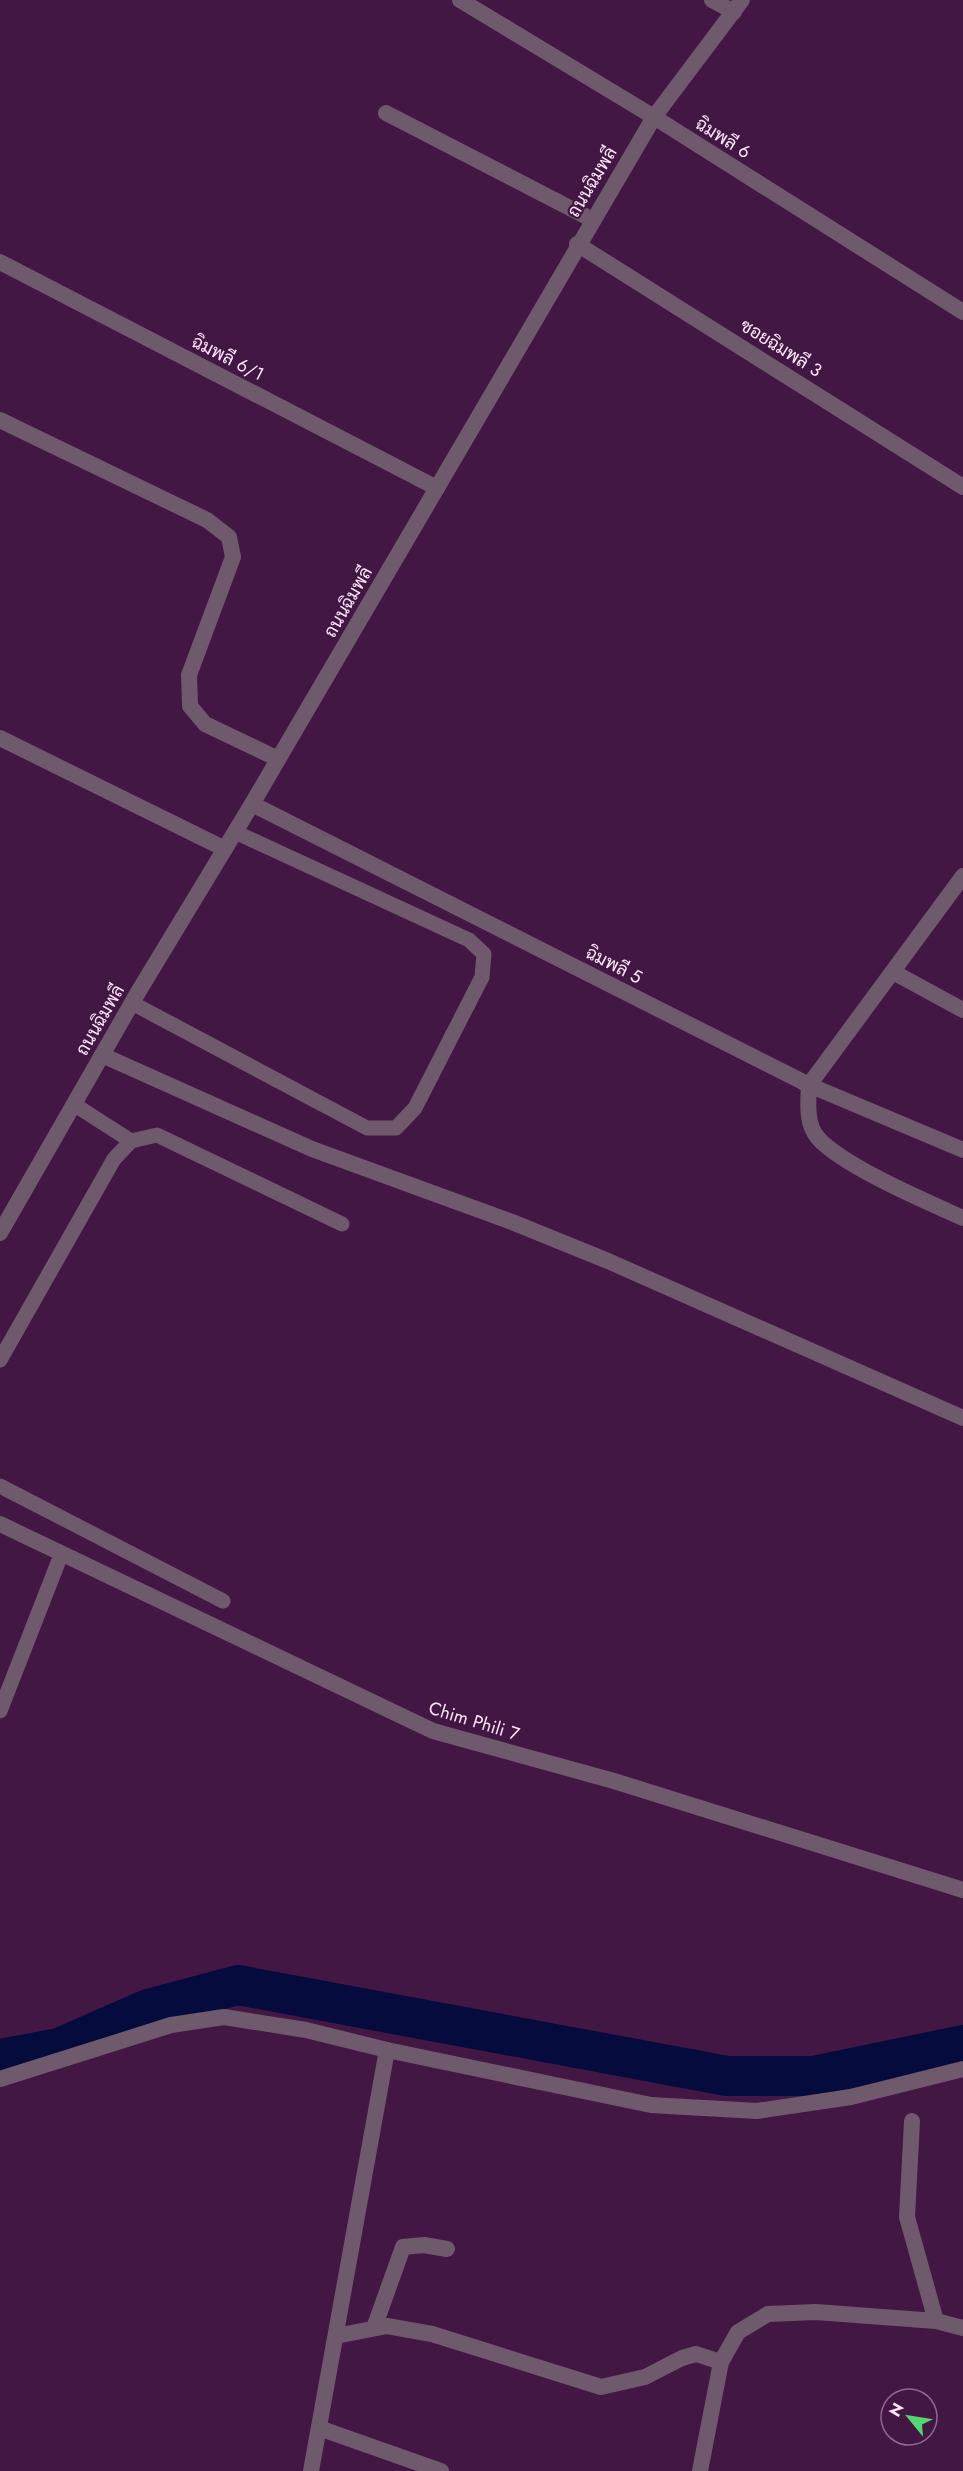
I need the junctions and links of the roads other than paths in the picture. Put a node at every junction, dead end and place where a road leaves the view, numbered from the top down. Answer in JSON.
{"nodes":[{"id":1,"x":460,"y":0,"type":"edge"},
{"id":2,"x":712,"y":0,"type":"edge"},
{"id":3,"x":738,"y":6,"type":"edge"},
{"id":4,"x":386,"y":113,"type":"dead end"},
{"id":5,"x":654,"y":117,"type":"junction"},
{"id":6,"x":593,"y":220,"type":"junction"},
{"id":7,"x":577,"y":244,"type":"junction"},
{"id":8,"x":0,"y":262,"type":"edge"},
{"id":9,"x":963,"y":312,"type":"edge"},
{"id":10,"x":0,"y":420,"type":"edge"},
{"id":11,"x":963,"y":487,"type":"edge"},
{"id":12,"x":437,"y":488,"type":"junction"},
{"id":13,"x":0,"y":738,"type":"edge"},
{"id":14,"x":278,"y":759,"type":"junction"},
{"id":15,"x":252,"y":804,"type":"junction"},
{"id":16,"x":235,"y":832,"type":"junction"},
{"id":17,"x":225,"y":849,"type":"junction"},
{"id":18,"x":963,"y":876,"type":"edge"},
{"id":19,"x":893,"y":972,"type":"junction"},
{"id":20,"x":132,"y":1003,"type":"junction"},
{"id":21,"x":963,"y":1010,"type":"edge"},
{"id":22,"x":102,"y":1055,"type":"junction"},
{"id":23,"x":809,"y":1085,"type":"junction"},
{"id":24,"x":75,"y":1105,"type":"junction"},
{"id":25,"x":131,"y":1141,"type":"junction"},
{"id":26,"x":963,"y":1150,"type":"edge"},
{"id":27,"x":963,"y":1218,"type":"edge"},
{"id":28,"x":342,"y":1224,"type":"dead end"},
{"id":29,"x":2,"y":1226,"type":"edge"},
{"id":30,"x":0,"y":1360,"type":"edge"},
{"id":31,"x":963,"y":1418,"type":"edge"},
{"id":32,"x":0,"y":1486,"type":"edge"},
{"id":33,"x":0,"y":1524,"type":"edge"},
{"id":34,"x":61,"y":1555,"type":"junction"},
{"id":35,"x":223,"y":1601,"type":"dead end"},
{"id":36,"x":0,"y":1710,"type":"edge"},
{"id":37,"x":963,"y":1890,"type":"edge"},
{"id":38,"x":387,"y":2050,"type":"junction"},
{"id":39,"x":963,"y":2069,"type":"edge"},
{"id":40,"x":0,"y":2079,"type":"edge"},
{"id":41,"x":912,"y":2121,"type":"dead end"},
{"id":42,"x":447,"y":2249,"type":"dead end"},
{"id":43,"x":936,"y":2321,"type":"junction"},
{"id":44,"x":374,"y":2328,"type":"junction"},
{"id":45,"x":963,"y":2328,"type":"edge"},
{"id":46,"x":336,"y":2336,"type":"junction"},
{"id":47,"x":721,"y":2362,"type":"junction"},
{"id":48,"x":319,"y":2428,"type":"junction"},
{"id":49,"x":311,"y":2471,"type":"edge"},
{"id":50,"x":441,"y":2471,"type":"edge"},
{"id":51,"x":700,"y":2471,"type":"edge"}],
"edges":[{"from":1,"to":5,"type":"street","name":"ฉิมพลี 6"},
{"from":2,"to":3,"type":"street"},
{"from":3,"to":5,"type":"street","name":"ถนนฉิมพลี"},
{"from":4,"to":6,"type":"street"},
{"from":5,"to":6,"type":"street","name":"ถนนฉิมพลี"},
{"from":5,"to":9,"type":"street","name":"ฉิมพลี 6"},
{"from":6,"to":7,"type":"street","name":"ถนนฉิมพลี"},
{"from":7,"to":11,"type":"street","name":"ซอยฉิมพลี 3"},
{"from":7,"to":12,"type":"street","name":"ถนนฉิมพลี"},
{"from":8,"to":12,"type":"street","name":"ฉิมพลี 6/1"},
{"from":10,"to":14,"type":"street"},
{"from":12,"to":14,"type":"street","name":"ถนนฉิมพลี"},
{"from":13,"to":17,"type":"street"},
{"from":14,"to":15,"type":"street","name":"ถนนฉิมพลี"},
{"from":15,"to":16,"type":"street","name":"ถนนฉิมพลี"},
{"from":15,"to":23,"type":"street","name":"ฉิมพลี 5"},
{"from":16,"to":17,"type":"street","name":"ถนนฉิมพลี"},
{"from":16,"to":20,"type":"lane"},
{"from":17,"to":20,"type":"street","name":"ถนนฉิมพลี"},
{"from":18,"to":19,"type":"street"},
{"from":19,"to":21,"type":"street"},
{"from":19,"to":23,"type":"street"},
{"from":20,"to":22,"type":"street","name":"ถนนฉิมพลี"},
{"from":22,"to":24,"type":"street","name":"ถนนฉิมพลี"},
{"from":22,"to":31,"type":"street"},
{"from":23,"to":26,"type":"street","name":"ฉิมพลี 5"},
{"from":23,"to":27,"type":"street"},
{"from":24,"to":25,"type":"lane"},
{"from":24,"to":29,"type":"street","name":"ถนนฉิมพลี"},
{"from":25,"to":28,"type":"lane"},
{"from":25,"to":30,"type":"lane"},
{"from":32,"to":35,"type":"lane"},
{"from":33,"to":34,"type":"street","name":"Chim Phili 7"},
{"from":34,"to":36,"type":"lane"},
{"from":34,"to":37,"type":"street","name":"Chim Phili 7"},
{"from":38,"to":39,"type":"street"},
{"from":38,"to":40,"type":"street"},
{"from":38,"to":46,"type":"street"},
{"from":41,"to":43,"type":"street"},
{"from":42,"to":44,"type":"street"},
{"from":43,"to":45,"type":"street"},
{"from":43,"to":47,"type":"street"},
{"from":44,"to":46,"type":"street"},
{"from":44,"to":47,"type":"street"},
{"from":46,"to":48,"type":"street"},
{"from":47,"to":51,"type":"street"},
{"from":48,"to":49,"type":"street"},
{"from":48,"to":50,"type":"street"}]}
